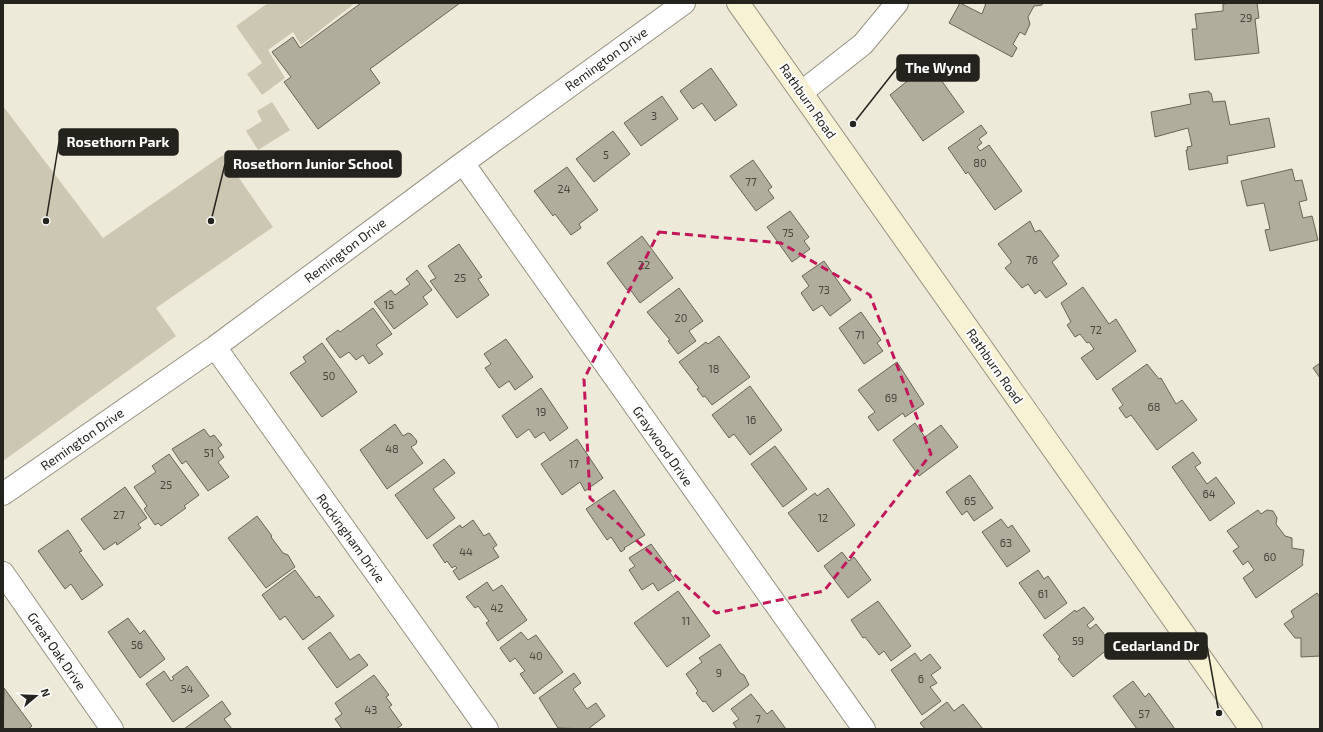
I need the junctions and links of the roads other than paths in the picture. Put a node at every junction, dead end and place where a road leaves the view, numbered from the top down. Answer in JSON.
{"nodes":[{"id":1,"x":684,"y":3,"type":"edge"},
{"id":2,"x":738,"y":3,"type":"edge"},
{"id":3,"x":897,"y":3,"type":"edge"},
{"id":4,"x":802,"y":92,"type":"junction"},
{"id":5,"x":463,"y":163,"type":"junction"},
{"id":6,"x":215,"y":347,"type":"junction"},
{"id":7,"x":3,"y":494,"type":"edge"},
{"id":8,"x":3,"y":573,"type":"edge"},
{"id":9,"x":112,"y":729,"type":"edge"},
{"id":10,"x":488,"y":729,"type":"edge"},
{"id":11,"x":864,"y":729,"type":"edge"},
{"id":12,"x":1251,"y":729,"type":"edge"}],
"edges":[{"from":1,"to":5,"type":"street","name":"Remington Drive"},
{"from":2,"to":4,"type":"street","name":"Rathburn Road"},
{"from":3,"to":4,"type":"street"},
{"from":4,"to":12,"type":"street","name":"Rathburn Road"},
{"from":5,"to":6,"type":"street","name":"Remington Drive"},
{"from":5,"to":11,"type":"street","name":"Graywood Drive"},
{"from":6,"to":7,"type":"street","name":"Remington Drive"},
{"from":6,"to":10,"type":"street","name":"Rockingham Drive"},
{"from":8,"to":9,"type":"street","name":"Great Oak Drive"}]}
